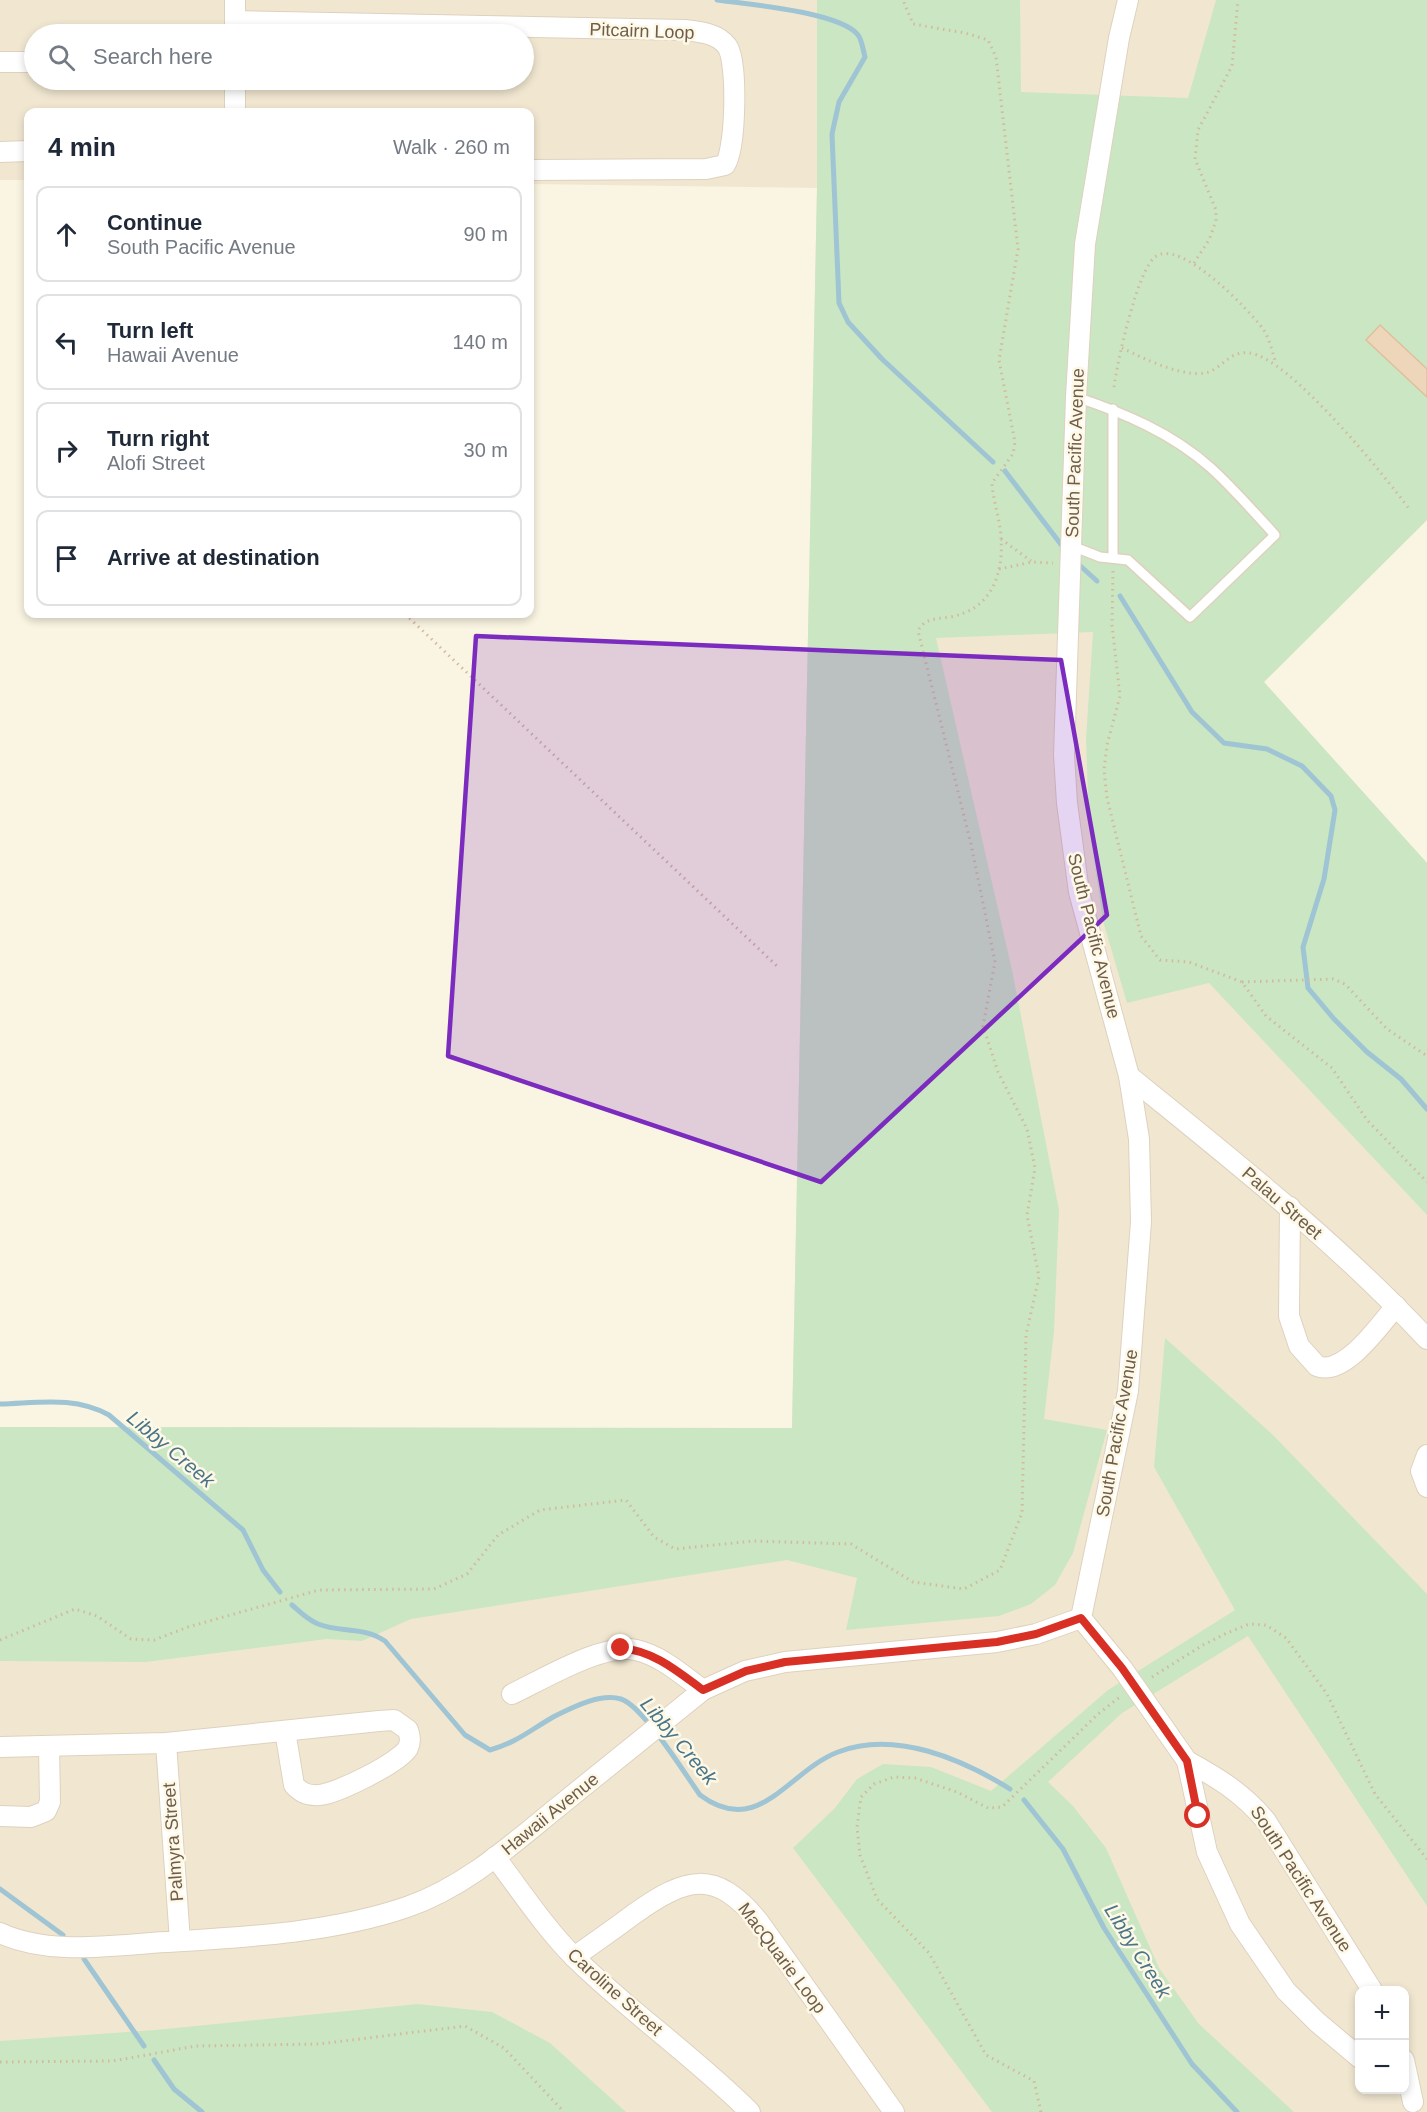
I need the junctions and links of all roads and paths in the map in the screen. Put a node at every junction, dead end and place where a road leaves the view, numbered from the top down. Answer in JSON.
{"nodes":[{"id":1,"x":235,"y":0,"type":"edge"},
{"id":2,"x":903,"y":0,"type":"edge"},
{"id":3,"x":1128,"y":0,"type":"edge"},
{"id":4,"x":1238,"y":0,"type":"edge"},
{"id":5,"x":235,"y":24,"type":"edge"},
{"id":6,"x":534,"y":29,"type":"edge"},
{"id":7,"x":0,"y":62,"type":"edge"},
{"id":8,"x":24,"y":62,"type":"edge"},
{"id":9,"x":235,"y":90,"type":"edge"},
{"id":10,"x":235,"y":108,"type":"edge"},
{"id":11,"x":0,"y":152,"type":"edge"},
{"id":12,"x":24,"y":152,"type":"edge"},
{"id":13,"x":534,"y":170,"type":"edge"},
{"id":14,"x":1194,"y":263,"type":"junction"},
{"id":15,"x":1122,"y":348,"type":"junction"},
{"id":16,"x":1276,"y":363,"type":"junction"},
{"id":17,"x":1114,"y":387,"type":"dead end"},
{"id":18,"x":1076,"y":397,"type":"junction"},
{"id":19,"x":1113,"y":409,"type":"junction"},
{"id":20,"x":1410,"y":510,"type":"dead end"},
{"id":21,"x":1001,"y":539,"type":"junction"},
{"id":22,"x":1072,"y":553,"type":"junction"},
{"id":23,"x":1113,"y":557,"type":"junction"},
{"id":24,"x":999,"y":569,"type":"junction"},
{"id":25,"x":409,"y":618,"type":"edge"},
{"id":26,"x":778,"y":967,"type":"dead end"},
{"id":27,"x":1242,"y":982,"type":"junction"},
{"id":28,"x":1427,"y":1056,"type":"edge"},
{"id":29,"x":1128,"y":1076,"type":"junction"},
{"id":30,"x":1427,"y":1182,"type":"edge"},
{"id":31,"x":1290,"y":1207,"type":"junction"},
{"id":32,"x":1396,"y":1306,"type":"junction"},
{"id":33,"x":1427,"y":1339,"type":"edge"},
{"id":34,"x":1427,"y":1455,"type":"edge"},
{"id":35,"x":1427,"y":1487,"type":"edge"},
{"id":36,"x":1081,"y":1618,"type":"junction"},
{"id":37,"x":0,"y":1640,"type":"edge"},
{"id":38,"x":1134,"y":1688,"type":"junction"},
{"id":39,"x":703,"y":1690,"type":"junction"},
{"id":40,"x":512,"y":1694,"type":"dead end"},
{"id":41,"x":285,"y":1731,"type":"junction"},
{"id":42,"x":166,"y":1743,"type":"junction"},
{"id":43,"x":49,"y":1746,"type":"junction"},
{"id":44,"x":0,"y":1747,"type":"edge"},
{"id":45,"x":1187,"y":1761,"type":"junction"},
{"id":46,"x":0,"y":1816,"type":"edge"},
{"id":47,"x":495,"y":1857,"type":"junction"},
{"id":48,"x":1427,"y":1859,"type":"edge"},
{"id":49,"x":0,"y":1933,"type":"edge"},
{"id":50,"x":180,"y":1941,"type":"junction"},
{"id":51,"x":574,"y":1957,"type":"junction"},
{"id":52,"x":1369,"y":1986,"type":"edge"},
{"id":53,"x":1355,"y":2055,"type":"edge"},
{"id":54,"x":0,"y":2062,"type":"edge"},
{"id":55,"x":1409,"y":2083,"type":"edge"},
{"id":56,"x":1413,"y":2101,"type":"edge"},
{"id":57,"x":564,"y":2112,"type":"edge"},
{"id":58,"x":750,"y":2112,"type":"edge"},
{"id":59,"x":894,"y":2112,"type":"edge"},
{"id":60,"x":1041,"y":2112,"type":"edge"}],
"edges":[{"from":1,"to":5,"type":"street"},
{"from":2,"to":21,"type":"path"},
{"from":3,"to":18,"type":"street","name":"South Pacific Avenue"},
{"from":4,"to":14,"type":"path"},
{"from":6,"to":13,"type":"street","name":"Pitcairn Loop"},
{"from":7,"to":8,"type":"street"},
{"from":9,"to":10,"type":"street"},
{"from":11,"to":12,"type":"street"},
{"from":14,"to":15,"type":"path"},
{"from":14,"to":16,"type":"path"},
{"from":15,"to":16,"type":"path"},
{"from":15,"to":17,"type":"path"},
{"from":16,"to":20,"type":"path"},
{"from":18,"to":19,"type":"lane"},
{"from":18,"to":22,"type":"street","name":"South Pacific Avenue"},
{"from":19,"to":23,"type":"lane"},
{"from":19,"to":23,"type":"lane"},
{"from":21,"to":24,"type":"path"},
{"from":21,"to":24,"type":"path"},
{"from":22,"to":23,"type":"lane"},
{"from":22,"to":29,"type":"street","name":"South Pacific Avenue"},
{"from":23,"to":27,"type":"path"},
{"from":24,"to":37,"type":"path"},
{"from":25,"to":26,"type":"path"},
{"from":27,"to":28,"type":"path"},
{"from":27,"to":30,"type":"path"},
{"from":29,"to":31,"type":"street","name":"Palau Street"},
{"from":29,"to":36,"type":"street","name":"South Pacific Avenue"},
{"from":31,"to":32,"type":"street","name":"Palau Street"},
{"from":31,"to":32,"type":"street"},
{"from":32,"to":33,"type":"street","name":"Palau Street"},
{"from":34,"to":35,"type":"street"},
{"from":36,"to":38,"type":"street","name":"South Pacific Avenue"},
{"from":36,"to":39,"type":"street","name":"Hawaii Avenue"},
{"from":38,"to":45,"type":"street","name":"South Pacific Avenue"},
{"from":38,"to":48,"type":"path"},
{"from":38,"to":60,"type":"path"},
{"from":39,"to":40,"type":"street"},
{"from":39,"to":47,"type":"street","name":"Hawaii Avenue"},
{"from":41,"to":41,"type":"street"},
{"from":41,"to":42,"type":"street"},
{"from":42,"to":43,"type":"street"},
{"from":42,"to":50,"type":"street","name":"Palmyra Street"},
{"from":43,"to":44,"type":"street"},
{"from":43,"to":46,"type":"street"},
{"from":45,"to":52,"type":"street","name":"South Pacific Avenue"},
{"from":45,"to":53,"type":"street","name":"South Pacific Avenue"},
{"from":47,"to":50,"type":"street","name":"Hawaii Avenue"},
{"from":47,"to":51,"type":"street","name":"Caroline Street"},
{"from":49,"to":50,"type":"street","name":"Hawaii Avenue"},
{"from":51,"to":58,"type":"street","name":"Caroline Street"},
{"from":51,"to":59,"type":"street","name":"MacQuarie Loop"},
{"from":54,"to":57,"type":"path"},
{"from":55,"to":56,"type":"street"}]}
